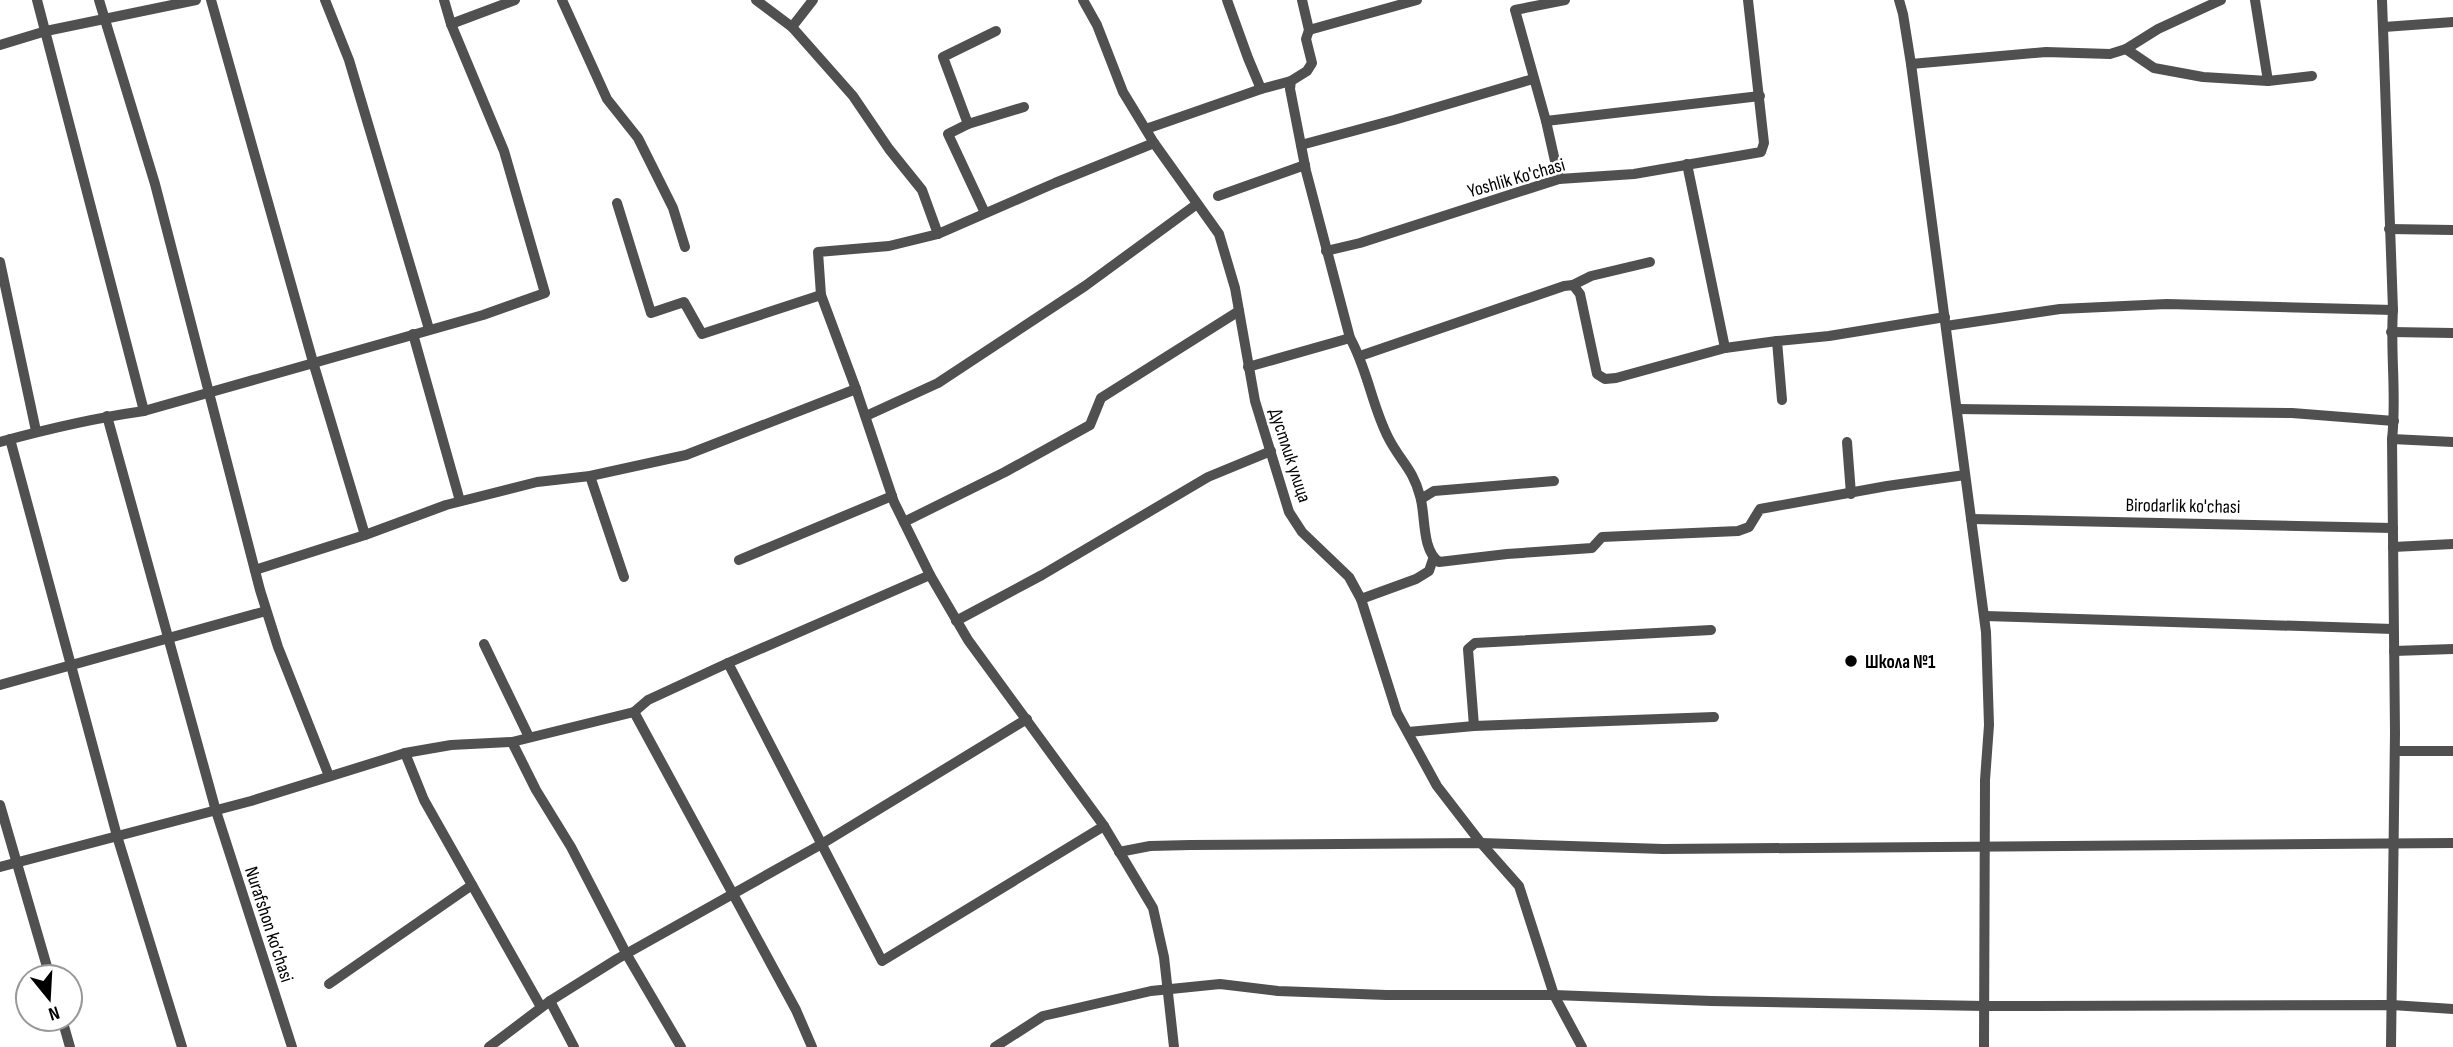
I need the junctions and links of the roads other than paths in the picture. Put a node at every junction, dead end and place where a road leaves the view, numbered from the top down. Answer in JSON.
{"nodes":[{"id":1,"x":37,"y":0,"type":"edge"},
{"id":2,"x":99,"y":0,"type":"edge"},
{"id":3,"x":196,"y":0,"type":"edge"},
{"id":4,"x":211,"y":0,"type":"edge"},
{"id":5,"x":325,"y":0,"type":"edge"},
{"id":6,"x":444,"y":0,"type":"edge"},
{"id":7,"x":515,"y":0,"type":"edge"},
{"id":8,"x":562,"y":0,"type":"edge"},
{"id":9,"x":756,"y":0,"type":"edge"},
{"id":10,"x":813,"y":0,"type":"edge"},
{"id":11,"x":1083,"y":0,"type":"edge"},
{"id":12,"x":1227,"y":0,"type":"edge"},
{"id":13,"x":1302,"y":0,"type":"edge"},
{"id":14,"x":1417,"y":0,"type":"edge"},
{"id":15,"x":1565,"y":0,"type":"edge"},
{"id":16,"x":1748,"y":0,"type":"edge"},
{"id":17,"x":1899,"y":0,"type":"edge"},
{"id":18,"x":2221,"y":0,"type":"edge"},
{"id":19,"x":2255,"y":0,"type":"edge"},
{"id":20,"x":2382,"y":0,"type":"edge"},
{"id":21,"x":1514,"y":5,"type":"edge"},
{"id":22,"x":105,"y":17,"type":"junction"},
{"id":23,"x":2453,"y":22,"type":"edge"},
{"id":24,"x":451,"y":24,"type":"junction"},
{"id":25,"x":792,"y":27,"type":"junction"},
{"id":26,"x":2384,"y":27,"type":"junction"},
{"id":27,"x":1309,"y":30,"type":"junction"},
{"id":28,"x":46,"y":31,"type":"junction"},
{"id":29,"x":996,"y":31,"type":"dead end"},
{"id":30,"x":0,"y":45,"type":"edge"},
{"id":31,"x":2126,"y":49,"type":"junction"},
{"id":32,"x":1911,"y":64,"type":"junction"},
{"id":33,"x":2312,"y":76,"type":"dead end"},
{"id":34,"x":1533,"y":79,"type":"junction"},
{"id":35,"x":1291,"y":81,"type":"junction"},
{"id":36,"x":2268,"y":81,"type":"junction"},
{"id":37,"x":1261,"y":89,"type":"junction"},
{"id":38,"x":1760,"y":96,"type":"junction"},
{"id":39,"x":1024,"y":107,"type":"dead end"},
{"id":40,"x":1546,"y":121,"type":"junction"},
{"id":41,"x":968,"y":124,"type":"junction"},
{"id":42,"x":1146,"y":129,"type":"junction"},
{"id":43,"x":1154,"y":143,"type":"junction"},
{"id":44,"x":1301,"y":145,"type":"junction"},
{"id":45,"x":1687,"y":164,"type":"junction"},
{"id":46,"x":1305,"y":165,"type":"junction"},
{"id":47,"x":1559,"y":179,"type":"junction"},
{"id":48,"x":1218,"y":196,"type":"dead end"},
{"id":49,"x":617,"y":203,"type":"dead end"},
{"id":50,"x":1197,"y":204,"type":"junction"},
{"id":51,"x":985,"y":213,"type":"junction"},
{"id":52,"x":2389,"y":229,"type":"junction"},
{"id":53,"x":2453,"y":230,"type":"edge"},
{"id":54,"x":938,"y":234,"type":"junction"},
{"id":55,"x":685,"y":247,"type":"dead end"},
{"id":56,"x":1326,"y":251,"type":"junction"},
{"id":57,"x":1650,"y":261,"type":"dead end"},
{"id":58,"x":0,"y":262,"type":"edge"},
{"id":59,"x":1573,"y":285,"type":"junction"},
{"id":60,"x":821,"y":295,"type":"junction"},
{"id":61,"x":2393,"y":310,"type":"junction"},
{"id":62,"x":1239,"y":312,"type":"junction"},
{"id":63,"x":1945,"y":321,"type":"junction"},
{"id":64,"x":429,"y":329,"type":"junction"},
{"id":65,"x":2391,"y":332,"type":"junction"},
{"id":66,"x":2453,"y":332,"type":"edge"},
{"id":67,"x":413,"y":334,"type":"junction"},
{"id":68,"x":1350,"y":338,"type":"junction"},
{"id":69,"x":1777,"y":341,"type":"junction"},
{"id":70,"x":1724,"y":348,"type":"junction"},
{"id":71,"x":1360,"y":356,"type":"junction"},
{"id":72,"x":313,"y":362,"type":"junction"},
{"id":73,"x":1248,"y":368,"type":"junction"},
{"id":74,"x":856,"y":389,"type":"junction"},
{"id":75,"x":208,"y":391,"type":"junction"},
{"id":76,"x":1782,"y":400,"type":"dead end"},
{"id":77,"x":1957,"y":409,"type":"junction"},
{"id":78,"x":144,"y":411,"type":"junction"},
{"id":79,"x":107,"y":416,"type":"junction"},
{"id":80,"x":866,"y":416,"type":"junction"},
{"id":81,"x":2394,"y":421,"type":"junction"},
{"id":82,"x":36,"y":431,"type":"junction"},
{"id":83,"x":2392,"y":439,"type":"junction"},
{"id":84,"x":5,"y":441,"type":"edge"},
{"id":85,"x":1847,"y":442,"type":"dead end"},
{"id":86,"x":2453,"y":442,"type":"edge"},
{"id":87,"x":1271,"y":451,"type":"junction"},
{"id":88,"x":1965,"y":475,"type":"junction"},
{"id":89,"x":590,"y":476,"type":"junction"},
{"id":90,"x":1554,"y":481,"type":"dead end"},
{"id":91,"x":1852,"y":494,"type":"junction"},
{"id":92,"x":892,"y":496,"type":"junction"},
{"id":93,"x":1421,"y":499,"type":"junction"},
{"id":94,"x":460,"y":501,"type":"junction"},
{"id":95,"x":1971,"y":519,"type":"junction"},
{"id":96,"x":904,"y":522,"type":"junction"},
{"id":97,"x":2393,"y":528,"type":"junction"},
{"id":98,"x":365,"y":535,"type":"junction"},
{"id":99,"x":2453,"y":544,"type":"edge"},
{"id":100,"x":2393,"y":547,"type":"junction"},
{"id":101,"x":1433,"y":559,"type":"junction"},
{"id":102,"x":738,"y":560,"type":"dead end"},
{"id":103,"x":255,"y":570,"type":"junction"},
{"id":104,"x":930,"y":575,"type":"junction"},
{"id":105,"x":624,"y":577,"type":"dead end"},
{"id":106,"x":1361,"y":599,"type":"junction"},
{"id":107,"x":266,"y":611,"type":"junction"},
{"id":108,"x":1985,"y":615,"type":"junction"},
{"id":109,"x":956,"y":621,"type":"junction"},
{"id":110,"x":2393,"y":629,"type":"junction"},
{"id":111,"x":1712,"y":630,"type":"dead end"},
{"id":112,"x":169,"y":637,"type":"junction"},
{"id":113,"x":484,"y":644,"type":"dead end"},
{"id":114,"x":2453,"y":649,"type":"edge"},
{"id":115,"x":2394,"y":651,"type":"junction"},
{"id":116,"x":728,"y":663,"type":"junction"},
{"id":117,"x":71,"y":666,"type":"junction"},
{"id":118,"x":0,"y":685,"type":"edge"},
{"id":119,"x":634,"y":712,"type":"junction"},
{"id":120,"x":1714,"y":717,"type":"dead end"},
{"id":121,"x":1027,"y":719,"type":"junction"},
{"id":122,"x":1474,"y":726,"type":"junction"},
{"id":123,"x":1408,"y":732,"type":"junction"},
{"id":124,"x":529,"y":737,"type":"junction"},
{"id":125,"x":512,"y":742,"type":"junction"},
{"id":126,"x":2395,"y":751,"type":"junction"},
{"id":127,"x":2453,"y":751,"type":"edge"},
{"id":128,"x":405,"y":753,"type":"junction"},
{"id":129,"x":329,"y":776,"type":"junction"},
{"id":130,"x":0,"y":805,"type":"edge"},
{"id":131,"x":216,"y":811,"type":"junction"},
{"id":132,"x":1104,"y":825,"type":"junction"},
{"id":133,"x":117,"y":836,"type":"junction"},
{"id":134,"x":1481,"y":843,"type":"junction"},
{"id":135,"x":2393,"y":843,"type":"junction"},
{"id":136,"x":2453,"y":843,"type":"edge"},
{"id":137,"x":820,"y":845,"type":"junction"},
{"id":138,"x":1986,"y":848,"type":"junction"},
{"id":139,"x":1119,"y":852,"type":"junction"},
{"id":140,"x":15,"y":862,"type":"junction"},
{"id":141,"x":0,"y":867,"type":"edge"},
{"id":142,"x":472,"y":885,"type":"junction"},
{"id":143,"x":732,"y":894,"type":"junction"},
{"id":144,"x":627,"y":955,"type":"junction"},
{"id":145,"x":46,"y":963,"type":"edge"},
{"id":146,"x":329,"y":984,"type":"dead end"},
{"id":147,"x":1166,"y":989,"type":"junction"},
{"id":148,"x":1553,"y":995,"type":"junction"},
{"id":149,"x":545,"y":1004,"type":"junction"},
{"id":150,"x":2392,"y":1005,"type":"junction"},
{"id":151,"x":1985,"y":1006,"type":"junction"},
{"id":152,"x":2453,"y":1009,"type":"edge"},
{"id":153,"x":182,"y":1047,"type":"edge"},
{"id":154,"x":292,"y":1047,"type":"edge"},
{"id":155,"x":489,"y":1047,"type":"edge"},
{"id":156,"x":574,"y":1047,"type":"edge"},
{"id":157,"x":681,"y":1047,"type":"edge"},
{"id":158,"x":812,"y":1047,"type":"edge"},
{"id":159,"x":995,"y":1047,"type":"edge"},
{"id":160,"x":1174,"y":1047,"type":"edge"},
{"id":161,"x":1582,"y":1047,"type":"edge"},
{"id":162,"x":1984,"y":1047,"type":"edge"},
{"id":163,"x":2391,"y":1047,"type":"edge"}],
"edges":[{"from":1,"to":28,"type":"street"},
{"from":2,"to":22,"type":"street"},
{"from":3,"to":22,"type":"street"},
{"from":4,"to":72,"type":"street"},
{"from":5,"to":64,"type":"street"},
{"from":6,"to":24,"type":"street"},
{"from":7,"to":24,"type":"street"},
{"from":8,"to":55,"type":"street"},
{"from":9,"to":25,"type":"street"},
{"from":10,"to":25,"type":"street"},
{"from":11,"to":42,"type":"street","name":"Дустлик улица"},
{"from":12,"to":37,"type":"street"},
{"from":13,"to":27,"type":"street"},
{"from":14,"to":27,"type":"street"},
{"from":15,"to":21,"type":"street"},
{"from":16,"to":38,"type":"street"},
{"from":17,"to":32,"type":"street"},
{"from":18,"to":31,"type":"street"},
{"from":19,"to":36,"type":"street"},
{"from":20,"to":26,"type":"street"},
{"from":21,"to":34,"type":"street"},
{"from":22,"to":28,"type":"street"},
{"from":22,"to":75,"type":"street"},
{"from":23,"to":26,"type":"street"},
{"from":24,"to":64,"type":"street"},
{"from":25,"to":54,"type":"street"},
{"from":26,"to":52,"type":"street"},
{"from":27,"to":35,"type":"street"},
{"from":28,"to":30,"type":"street"},
{"from":28,"to":78,"type":"street"},
{"from":29,"to":41,"type":"street"},
{"from":31,"to":32,"type":"street"},
{"from":31,"to":36,"type":"street"},
{"from":32,"to":63,"type":"street"},
{"from":33,"to":36,"type":"street"},
{"from":34,"to":40,"type":"street"},
{"from":34,"to":44,"type":"street"},
{"from":35,"to":37,"type":"street"},
{"from":35,"to":44,"type":"street"},
{"from":37,"to":42,"type":"street"},
{"from":38,"to":40,"type":"street"},
{"from":38,"to":45,"type":"street","name":"Yoshlik Ko'chasi"},
{"from":39,"to":41,"type":"street"},
{"from":40,"to":47,"type":"street"},
{"from":41,"to":51,"type":"street"},
{"from":42,"to":43,"type":"street","name":"Дустлик улица"},
{"from":43,"to":50,"type":"street","name":"Дустлик улица"},
{"from":43,"to":51,"type":"street"},
{"from":44,"to":46,"type":"street"},
{"from":45,"to":47,"type":"street","name":"Yoshlik Ko'chasi"},
{"from":45,"to":70,"type":"street"},
{"from":46,"to":48,"type":"street"},
{"from":46,"to":56,"type":"street"},
{"from":47,"to":56,"type":"street","name":"Yoshlik Ko'chasi"},
{"from":49,"to":60,"type":"street"},
{"from":50,"to":62,"type":"street","name":"Дустлик улица"},
{"from":50,"to":80,"type":"street"},
{"from":51,"to":54,"type":"street"},
{"from":52,"to":53,"type":"street"},
{"from":52,"to":61,"type":"street"},
{"from":54,"to":60,"type":"street"},
{"from":56,"to":68,"type":"street"},
{"from":57,"to":59,"type":"street"},
{"from":58,"to":82,"type":"street"},
{"from":59,"to":70,"type":"street"},
{"from":59,"to":71,"type":"street"},
{"from":60,"to":74,"type":"street"},
{"from":61,"to":63,"type":"street"},
{"from":61,"to":65,"type":"street"},
{"from":62,"to":73,"type":"street","name":"Дустлик улица"},
{"from":62,"to":96,"type":"street"},
{"from":63,"to":69,"type":"street"},
{"from":63,"to":77,"type":"street"},
{"from":64,"to":67,"type":"street"},
{"from":65,"to":66,"type":"street"},
{"from":65,"to":81,"type":"street"},
{"from":67,"to":72,"type":"street"},
{"from":67,"to":94,"type":"street"},
{"from":68,"to":71,"type":"street"},
{"from":68,"to":73,"type":"street"},
{"from":69,"to":70,"type":"street"},
{"from":69,"to":76,"type":"street"},
{"from":71,"to":93,"type":"street"},
{"from":72,"to":75,"type":"street"},
{"from":72,"to":98,"type":"street"},
{"from":73,"to":87,"type":"street","name":"Дустлик улица"},
{"from":74,"to":80,"type":"street"},
{"from":74,"to":89,"type":"street"},
{"from":75,"to":78,"type":"street"},
{"from":75,"to":103,"type":"street"},
{"from":77,"to":81,"type":"street"},
{"from":77,"to":88,"type":"street"},
{"from":78,"to":79,"type":"street"},
{"from":79,"to":82,"type":"street"},
{"from":79,"to":112,"type":"street","name":"Nurafshon ko’chasi"},
{"from":80,"to":92,"type":"street"},
{"from":81,"to":83,"type":"street"},
{"from":82,"to":84,"type":"street"},
{"from":83,"to":86,"type":"street"},
{"from":83,"to":97,"type":"street"},
{"from":84,"to":117,"type":"street"},
{"from":85,"to":91,"type":"street"},
{"from":87,"to":106,"type":"street","name":"Дустлик улица"},
{"from":87,"to":109,"type":"street"},
{"from":88,"to":91,"type":"street"},
{"from":88,"to":95,"type":"street"},
{"from":89,"to":94,"type":"street"},
{"from":89,"to":105,"type":"street"},
{"from":90,"to":93,"type":"street"},
{"from":91,"to":101,"type":"street"},
{"from":92,"to":96,"type":"street"},
{"from":92,"to":102,"type":"street"},
{"from":93,"to":101,"type":"street"},
{"from":94,"to":98,"type":"street"},
{"from":95,"to":97,"type":"street","name":"Birodarlik ko'chasi"},
{"from":95,"to":108,"type":"street"},
{"from":96,"to":104,"type":"street"},
{"from":97,"to":100,"type":"street"},
{"from":98,"to":103,"type":"street"},
{"from":99,"to":100,"type":"street"},
{"from":100,"to":110,"type":"street"},
{"from":101,"to":106,"type":"street"},
{"from":103,"to":107,"type":"street"},
{"from":104,"to":109,"type":"street"},
{"from":104,"to":116,"type":"street"},
{"from":106,"to":123,"type":"street","name":"Дустлик улица"},
{"from":107,"to":112,"type":"street"},
{"from":107,"to":129,"type":"street"},
{"from":108,"to":110,"type":"street"},
{"from":108,"to":138,"type":"street"},
{"from":109,"to":121,"type":"street"},
{"from":110,"to":115,"type":"street"},
{"from":111,"to":122,"type":"street"},
{"from":112,"to":117,"type":"street"},
{"from":112,"to":131,"type":"street","name":"Nurafshon ko’chasi"},
{"from":113,"to":124,"type":"street"},
{"from":114,"to":115,"type":"street"},
{"from":115,"to":126,"type":"street"},
{"from":116,"to":119,"type":"street"},
{"from":116,"to":137,"type":"street"},
{"from":117,"to":118,"type":"street"},
{"from":117,"to":133,"type":"street"},
{"from":119,"to":124,"type":"street"},
{"from":119,"to":143,"type":"street"},
{"from":120,"to":122,"type":"street"},
{"from":121,"to":132,"type":"street"},
{"from":121,"to":137,"type":"street"},
{"from":122,"to":123,"type":"street"},
{"from":123,"to":134,"type":"street","name":"Дустлик улица"},
{"from":124,"to":125,"type":"street"},
{"from":125,"to":128,"type":"street"},
{"from":125,"to":144,"type":"street"},
{"from":126,"to":127,"type":"street"},
{"from":126,"to":135,"type":"street"},
{"from":128,"to":129,"type":"street"},
{"from":128,"to":142,"type":"street"},
{"from":129,"to":131,"type":"street"},
{"from":130,"to":140,"type":"street"},
{"from":131,"to":133,"type":"street"},
{"from":131,"to":154,"type":"street","name":"Nurafshon ko’chasi"},
{"from":132,"to":137,"type":"street"},
{"from":132,"to":139,"type":"street"},
{"from":133,"to":140,"type":"street"},
{"from":133,"to":153,"type":"street"},
{"from":134,"to":138,"type":"street"},
{"from":134,"to":139,"type":"street"},
{"from":134,"to":148,"type":"street","name":"Дустлик улица"},
{"from":135,"to":136,"type":"street"},
{"from":135,"to":138,"type":"street"},
{"from":135,"to":150,"type":"street"},
{"from":137,"to":143,"type":"street"},
{"from":138,"to":151,"type":"street"},
{"from":139,"to":147,"type":"street"},
{"from":140,"to":141,"type":"street"},
{"from":140,"to":145,"type":"street"},
{"from":142,"to":146,"type":"street"},
{"from":142,"to":149,"type":"street"},
{"from":143,"to":144,"type":"street"},
{"from":143,"to":158,"type":"street"},
{"from":144,"to":149,"type":"street"},
{"from":144,"to":157,"type":"street"},
{"from":147,"to":148,"type":"street"},
{"from":147,"to":159,"type":"street"},
{"from":147,"to":160,"type":"street"},
{"from":148,"to":151,"type":"street"},
{"from":148,"to":161,"type":"street","name":"Дустлик улица"},
{"from":149,"to":155,"type":"street"},
{"from":149,"to":156,"type":"street"},
{"from":150,"to":151,"type":"street"},
{"from":150,"to":152,"type":"street"},
{"from":150,"to":163,"type":"street"},
{"from":151,"to":162,"type":"street"}]}
